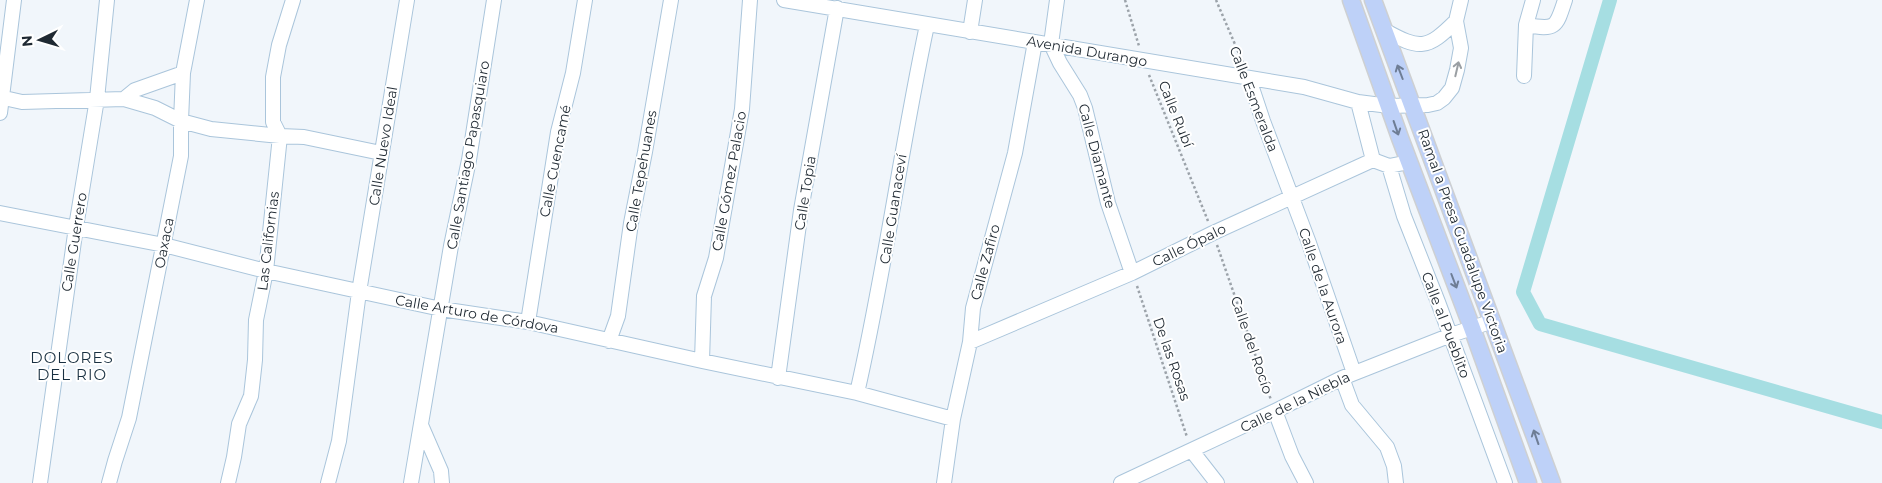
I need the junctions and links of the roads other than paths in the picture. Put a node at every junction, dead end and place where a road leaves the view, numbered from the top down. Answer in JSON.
{"nodes":[{"id":1,"x":107,"y":0,"type":"edge"},
{"id":2,"x":197,"y":0,"type":"edge"},
{"id":3,"x":293,"y":0,"type":"edge"},
{"id":4,"x":407,"y":0,"type":"edge"},
{"id":5,"x":494,"y":0,"type":"edge"},
{"id":6,"x":585,"y":0,"type":"edge"},
{"id":7,"x":671,"y":0,"type":"edge"},
{"id":8,"x":750,"y":0,"type":"edge"},
{"id":9,"x":784,"y":0,"type":"edge"},
{"id":10,"x":975,"y":0,"type":"edge"},
{"id":11,"x":1057,"y":0,"type":"edge"},
{"id":12,"x":1351,"y":0,"type":"edge"},
{"id":13,"x":1373,"y":0,"type":"edge"},
{"id":14,"x":1461,"y":0,"type":"edge"},
{"id":15,"x":1533,"y":0,"type":"edge"},
{"id":16,"x":1565,"y":0,"type":"edge"},
{"id":17,"x":869,"y":7,"type":"edge"},
{"id":18,"x":837,"y":8,"type":"junction"},
{"id":19,"x":9,"y":9,"type":"edge"},
{"id":20,"x":1456,"y":21,"type":"junction"},
{"id":21,"x":927,"y":25,"type":"junction"},
{"id":22,"x":1526,"y":25,"type":"junction"},
{"id":23,"x":1384,"y":30,"type":"junction"},
{"id":24,"x":970,"y":32,"type":"junction"},
{"id":25,"x":1035,"y":42,"type":"junction"},
{"id":26,"x":1051,"y":44,"type":"junction"},
{"id":27,"x":183,"y":72,"type":"junction"},
{"id":28,"x":1524,"y":76,"type":"dead end"},
{"id":29,"x":1250,"y":79,"type":"junction"},
{"id":30,"x":1,"y":97,"type":"edge"},
{"id":31,"x":97,"y":99,"type":"junction"},
{"id":32,"x":124,"y":99,"type":"junction"},
{"id":33,"x":1358,"y":102,"type":"junction"},
{"id":34,"x":1412,"y":105,"type":"junction"},
{"id":35,"x":1389,"y":106,"type":"junction"},
{"id":36,"x":0,"y":113,"type":"edge"},
{"id":37,"x":180,"y":121,"type":"junction"},
{"id":38,"x":280,"y":136,"type":"junction"},
{"id":39,"x":382,"y":153,"type":"junction"},
{"id":40,"x":1373,"y":160,"type":"junction"},
{"id":41,"x":1409,"y":162,"type":"junction"},
{"id":42,"x":1389,"y":166,"type":"junction"},
{"id":43,"x":1292,"y":198,"type":"junction"},
{"id":44,"x":0,"y":213,"type":"edge"},
{"id":45,"x":76,"y":227,"type":"junction"},
{"id":46,"x":164,"y":245,"type":"junction"},
{"id":47,"x":266,"y":271,"type":"junction"},
{"id":48,"x":1132,"y":273,"type":"junction"},
{"id":49,"x":359,"y":292,"type":"junction"},
{"id":50,"x":440,"y":309,"type":"junction"},
{"id":51,"x":1493,"y":321,"type":"junction"},
{"id":52,"x":528,"y":322,"type":"junction"},
{"id":53,"x":1472,"y":328,"type":"junction"},
{"id":54,"x":1451,"y":335,"type":"junction"},
{"id":55,"x":609,"y":341,"type":"junction"},
{"id":56,"x":970,"y":342,"type":"junction"},
{"id":57,"x":702,"y":361,"type":"junction"},
{"id":58,"x":1348,"y":375,"type":"junction"},
{"id":59,"x":778,"y":378,"type":"junction"},
{"id":60,"x":858,"y":393,"type":"junction"},
{"id":61,"x":1275,"y":411,"type":"junction"},
{"id":62,"x":953,"y":419,"type":"junction"},
{"id":63,"x":421,"y":425,"type":"junction"},
{"id":64,"x":1192,"y":451,"type":"junction"},
{"id":65,"x":40,"y":483,"type":"edge"},
{"id":66,"x":110,"y":483,"type":"edge"},
{"id":67,"x":228,"y":483,"type":"edge"},
{"id":68,"x":328,"y":483,"type":"edge"},
{"id":69,"x":411,"y":483,"type":"edge"},
{"id":70,"x":442,"y":483,"type":"edge"},
{"id":71,"x":944,"y":483,"type":"edge"},
{"id":72,"x":1121,"y":483,"type":"edge"},
{"id":73,"x":1217,"y":483,"type":"edge"},
{"id":74,"x":1306,"y":483,"type":"edge"},
{"id":75,"x":1396,"y":483,"type":"edge"},
{"id":76,"x":1505,"y":483,"type":"edge"},
{"id":77,"x":1528,"y":483,"type":"edge"},
{"id":78,"x":1552,"y":483,"type":"edge"}],
"edges":[{"from":1,"to":31,"type":"street","name":"Calle Guerrero"},
{"from":2,"to":27,"type":"street","name":"Oaxaca"},
{"from":3,"to":38,"type":"street","name":"Las Californias"},
{"from":4,"to":39,"type":"street","name":"Calle Nuevo Ideal"},
{"from":5,"to":50,"type":"street","name":"Calle Santiago Papasquiaro"},
{"from":6,"to":52,"type":"street","name":"Calle Cuencamé"},
{"from":7,"to":55,"type":"street","name":"Calle Tepehuanes"},
{"from":8,"to":57,"type":"street","name":"Calle Gómez Palacio"},
{"from":9,"to":18,"type":"street","name":"Avenida Durango"},
{"from":10,"to":24,"type":"street"},
{"from":11,"to":26,"type":"street"},
{"from":12,"to":35,"type":"main road","name":"Ramal a Presa Guadalupe Victoria"},
{"from":13,"to":23,"type":"main road","name":"Ramal a Presa Guadalupe Victoria"},
{"from":14,"to":20,"type":"street"},
{"from":15,"to":22,"type":"street"},
{"from":16,"to":22,"type":"street"},
{"from":17,"to":18,"type":"street","name":"Avenida Durango"},
{"from":17,"to":21,"type":"street","name":"Avenida Durango"},
{"from":18,"to":59,"type":"street","name":"Calle Topia"},
{"from":19,"to":30,"type":"street"},
{"from":20,"to":23,"type":"street"},
{"from":34,"to":20,"type":"street","name":"Avenida Durango","one_way":true},
{"from":21,"to":24,"type":"street","name":"Avenida Durango"},
{"from":21,"to":60,"type":"street","name":"Calle Guanaceví"},
{"from":22,"to":28,"type":"street"},
{"from":34,"to":23,"type":"main road","name":"Ramal a Presa Guadalupe Victoria","one_way":true},
{"from":24,"to":25,"type":"street","name":"Avenida Durango"},
{"from":25,"to":26,"type":"street","name":"Avenida Durango"},
{"from":25,"to":56,"type":"street","name":"Calle Zafiro"},
{"from":26,"to":29,"type":"street","name":"Avenida Durango"},
{"from":26,"to":48,"type":"street","name":"Calle Diamante"},
{"from":27,"to":32,"type":"street"},
{"from":27,"to":37,"type":"street","name":"Oaxaca"},
{"from":29,"to":33,"type":"street","name":"Avenida Durango"},
{"from":29,"to":43,"type":"street","name":"Calle Esmeralda"},
{"from":30,"to":31,"type":"street"},
{"from":30,"to":36,"type":"street"},
{"from":31,"to":32,"type":"street"},
{"from":31,"to":45,"type":"street","name":"Calle Guerrero"},
{"from":32,"to":37,"type":"street"},
{"from":33,"to":35,"type":"street","name":"Avenida Durango"},
{"from":33,"to":40,"type":"street"},
{"from":34,"to":35,"type":"street","name":"Avenida Durango"},
{"from":34,"to":51,"type":"main road","name":"Ramal a Presa Guadalupe Victoria"},
{"from":35,"to":41,"type":"main road","name":"Ramal a Presa Guadalupe Victoria","one_way":true},
{"from":37,"to":38,"type":"street"},
{"from":37,"to":46,"type":"street","name":"Oaxaca"},
{"from":38,"to":39,"type":"street"},
{"from":38,"to":47,"type":"street","name":"Las Californias"},
{"from":39,"to":49,"type":"street","name":"Calle Nuevo Ideal"},
{"from":40,"to":42,"type":"street"},
{"from":40,"to":43,"type":"street","name":"Calle Ópalo"},
{"from":41,"to":42,"type":"street"},
{"from":41,"to":53,"type":"main road","name":"Ramal a Presa Guadalupe Victoria","one_way":true},
{"from":42,"to":54,"type":"street","name":"Calle al Pueblito"},
{"from":43,"to":48,"type":"street","name":"Calle Ópalo"},
{"from":43,"to":58,"type":"street","name":"Calle de la Aurora"},
{"from":44,"to":45,"type":"street","name":"Calle Arturo de Córdova"},
{"from":45,"to":46,"type":"street","name":"Calle Arturo de Córdova"},
{"from":45,"to":65,"type":"street","name":"Calle Guerrero"},
{"from":46,"to":47,"type":"street","name":"Calle Arturo de Córdova"},
{"from":46,"to":66,"type":"street","name":"Oaxaca"},
{"from":47,"to":49,"type":"street","name":"Calle Arturo de Córdova"},
{"from":47,"to":67,"type":"street","name":"Las Californias"},
{"from":48,"to":56,"type":"street","name":"Calle Ópalo"},
{"from":49,"to":50,"type":"street","name":"Calle Arturo de Córdova"},
{"from":49,"to":68,"type":"street","name":"Calle Nuevo Ideal"},
{"from":50,"to":52,"type":"street","name":"Calle Arturo de Córdova"},
{"from":50,"to":63,"type":"street","name":"Calle Santiago Papasquiaro"},
{"from":51,"to":53,"type":"street","name":"Calle de la Niebla"},
{"from":78,"to":51,"type":"main road","name":"Ramal a Presa Guadalupe Victoria","one_way":true},
{"from":52,"to":55,"type":"street","name":"Calle Arturo de Córdova"},
{"from":53,"to":54,"type":"street","name":"Calle de la Niebla"},
{"from":53,"to":77,"type":"main road","name":"Ramal a Presa Guadalupe Victoria"},
{"from":54,"to":58,"type":"street","name":"Calle de la Niebla"},
{"from":54,"to":76,"type":"street","name":"Calle al Pueblito"},
{"from":55,"to":57,"type":"street","name":"Calle Arturo de Córdova"},
{"from":56,"to":62,"type":"street","name":"Calle Zafiro"},
{"from":57,"to":59,"type":"street","name":"Calle Arturo de Córdova"},
{"from":58,"to":61,"type":"street","name":"Calle de la Niebla"},
{"from":58,"to":75,"type":"street","name":"Calle de la Aurora"},
{"from":59,"to":60,"type":"street","name":"Calle Arturo de Córdova"},
{"from":60,"to":62,"type":"street","name":"Calle Arturo de Córdova"},
{"from":61,"to":64,"type":"street","name":"Calle de la Niebla"},
{"from":61,"to":74,"type":"street","name":"Calle del Rocío"},
{"from":62,"to":71,"type":"street","name":"Calle Zafiro"},
{"from":63,"to":69,"type":"street","name":"Calle Santiago Papasquiaro"},
{"from":63,"to":70,"type":"street"},
{"from":64,"to":72,"type":"street","name":"Calle de la Niebla"},
{"from":64,"to":73,"type":"street"}]}
